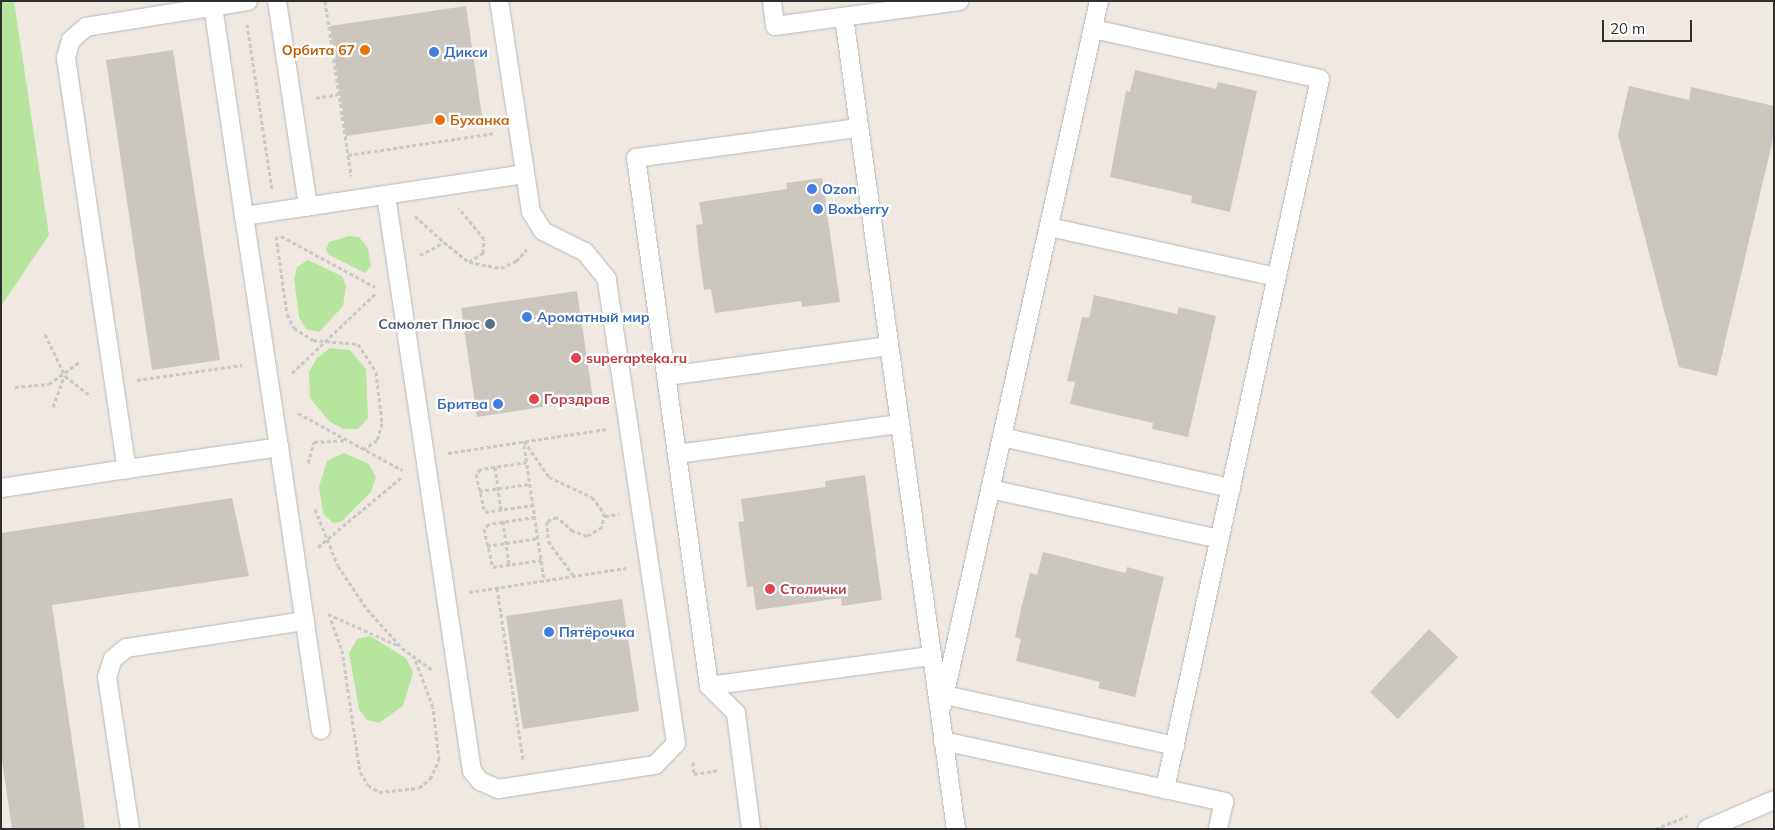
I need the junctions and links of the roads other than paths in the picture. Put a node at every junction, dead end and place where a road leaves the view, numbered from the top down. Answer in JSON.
{"nodes":[{"id":1,"x":248,"y":1,"type":"edge"},
{"id":2,"x":277,"y":1,"type":"edge"},
{"id":3,"x":499,"y":1,"type":"edge"},
{"id":4,"x":772,"y":1,"type":"edge"},
{"id":5,"x":959,"y":1,"type":"edge"},
{"id":6,"x":1099,"y":1,"type":"edge"},
{"id":7,"x":244,"y":2,"type":"edge"},
{"id":8,"x":214,"y":6,"type":"junction"},
{"id":9,"x":844,"y":17,"type":"junction"},
{"id":10,"x":1093,"y":29,"type":"junction"},
{"id":11,"x":859,"y":128,"type":"junction"},
{"id":12,"x":525,"y":174,"type":"junction"},
{"id":13,"x":389,"y":194,"type":"junction"},
{"id":14,"x":308,"y":207,"type":"junction"},
{"id":15,"x":244,"y":216,"type":"junction"},
{"id":16,"x":1049,"y":227,"type":"junction"},
{"id":17,"x":1277,"y":277,"type":"junction"},
{"id":18,"x":889,"y":346,"type":"junction"},
{"id":19,"x":666,"y":376,"type":"junction"},
{"id":20,"x":900,"y":424,"type":"junction"},
{"id":21,"x":1002,"y":438,"type":"junction"},
{"id":22,"x":279,"y":447,"type":"junction"},
{"id":23,"x":677,"y":454,"type":"junction"},
{"id":24,"x":127,"y":469,"type":"junction"},
{"id":25,"x":1,"y":488,"type":"edge"},
{"id":26,"x":1231,"y":488,"type":"junction"},
{"id":27,"x":990,"y":489,"type":"junction"},
{"id":28,"x":1220,"y":539,"type":"junction"},
{"id":29,"x":304,"y":614,"type":"junction"},
{"id":30,"x":931,"y":656,"type":"junction"},
{"id":31,"x":709,"y":686,"type":"junction"},
{"id":32,"x":945,"y":695,"type":"junction"},
{"id":33,"x":940,"y":717,"type":"junction"},
{"id":34,"x":321,"y":730,"type":"dead end"},
{"id":35,"x":943,"y":741,"type":"junction"},
{"id":36,"x":1175,"y":746,"type":"junction"},
{"id":37,"x":1166,"y":789,"type":"junction"},
{"id":38,"x":1774,"y":800,"type":"edge"},
{"id":39,"x":130,"y":829,"type":"edge"},
{"id":40,"x":751,"y":829,"type":"edge"},
{"id":41,"x":956,"y":829,"type":"edge"},
{"id":42,"x":1218,"y":829,"type":"edge"},
{"id":43,"x":1707,"y":829,"type":"edge"}],
"edges":[{"from":1,"to":7,"type":"lane"},
{"from":2,"to":14,"type":"lane"},
{"from":3,"to":12,"type":"lane"},
{"from":4,"to":9,"type":"lane"},
{"from":5,"to":9,"type":"lane"},
{"from":6,"to":10,"type":"lane"},
{"from":7,"to":8,"type":"lane"},
{"from":8,"to":15,"type":"lane"},
{"from":8,"to":24,"type":"lane"},
{"from":9,"to":11,"type":"lane"},
{"from":10,"to":16,"type":"lane"},
{"from":10,"to":17,"type":"lane"},
{"from":11,"to":18,"type":"lane"},
{"from":11,"to":19,"type":"lane"},
{"from":12,"to":13,"type":"lane"},
{"from":12,"to":13,"type":"lane"},
{"from":13,"to":14,"type":"lane"},
{"from":14,"to":15,"type":"lane"},
{"from":15,"to":22,"type":"lane"},
{"from":16,"to":17,"type":"lane"},
{"from":16,"to":21,"type":"lane"},
{"from":17,"to":26,"type":"lane"},
{"from":18,"to":19,"type":"lane"},
{"from":18,"to":20,"type":"lane"},
{"from":19,"to":23,"type":"lane"},
{"from":20,"to":23,"type":"lane"},
{"from":20,"to":30,"type":"lane"},
{"from":21,"to":26,"type":"lane"},
{"from":21,"to":27,"type":"lane"},
{"from":22,"to":24,"type":"lane"},
{"from":22,"to":29,"type":"lane"},
{"from":23,"to":31,"type":"lane"},
{"from":24,"to":25,"type":"lane"},
{"from":26,"to":28,"type":"lane"},
{"from":27,"to":28,"type":"lane"},
{"from":27,"to":32,"type":"lane"},
{"from":28,"to":36,"type":"lane"},
{"from":29,"to":34,"type":"lane"},
{"from":29,"to":39,"type":"lane"},
{"from":30,"to":31,"type":"lane"},
{"from":30,"to":33,"type":"lane"},
{"from":31,"to":40,"type":"lane"},
{"from":32,"to":33,"type":"lane"},
{"from":32,"to":36,"type":"lane"},
{"from":33,"to":35,"type":"lane"},
{"from":35,"to":37,"type":"lane"},
{"from":35,"to":41,"type":"lane"},
{"from":36,"to":37,"type":"lane"},
{"from":37,"to":42,"type":"lane"},
{"from":38,"to":43,"type":"lane"}]}
